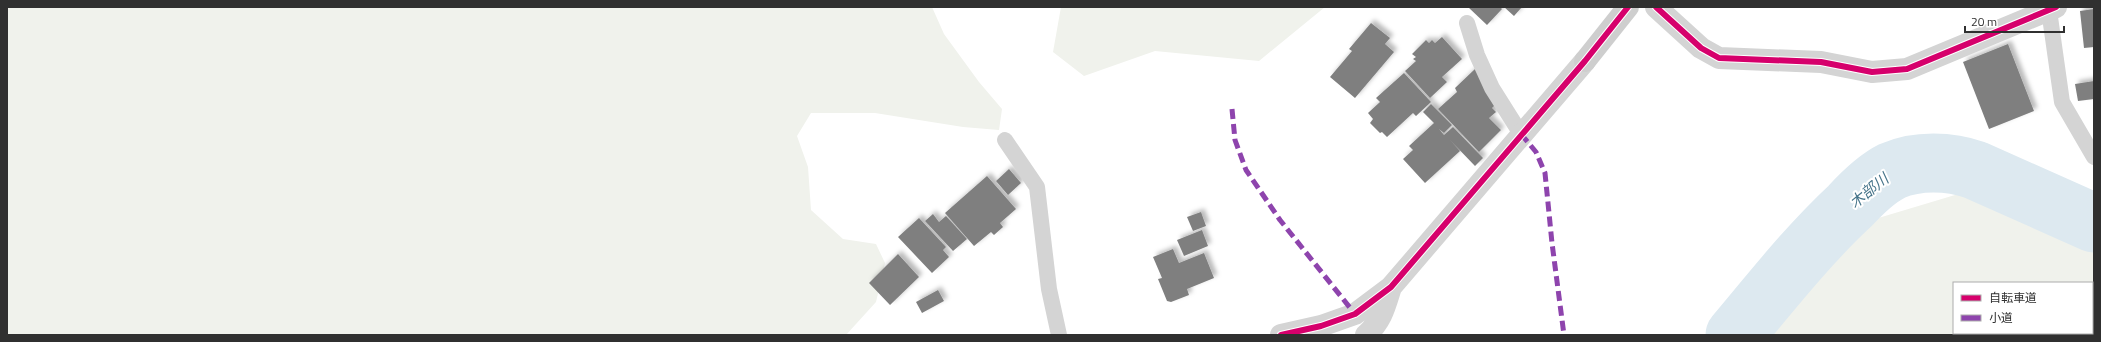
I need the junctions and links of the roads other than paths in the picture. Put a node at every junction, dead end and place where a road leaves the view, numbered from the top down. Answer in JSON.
{"nodes":[{"id":1,"x":1628,"y":7,"type":"edge"},
{"id":2,"x":1656,"y":7,"type":"edge"},
{"id":3,"x":2052,"y":8,"type":"edge"},
{"id":4,"x":1466,"y":23,"type":"dead end"},
{"id":5,"x":1521,"y":134,"type":"junction"},
{"id":6,"x":1005,"y":140,"type":"dead end"},
{"id":7,"x":2094,"y":157,"type":"edge"},
{"id":8,"x":1391,"y":286,"type":"junction"},
{"id":9,"x":1059,"y":335,"type":"edge"},
{"id":10,"x":1280,"y":335,"type":"edge"},
{"id":11,"x":1366,"y":335,"type":"edge"}],
"edges":[{"from":1,"to":5,"type":"street"},
{"from":2,"to":3,"type":"street"},
{"from":3,"to":7,"type":"lane"},
{"from":4,"to":5,"type":"lane"},
{"from":5,"to":8,"type":"street"},
{"from":6,"to":9,"type":"lane"},
{"from":8,"to":10,"type":"street"},
{"from":8,"to":11,"type":"street"}]}
